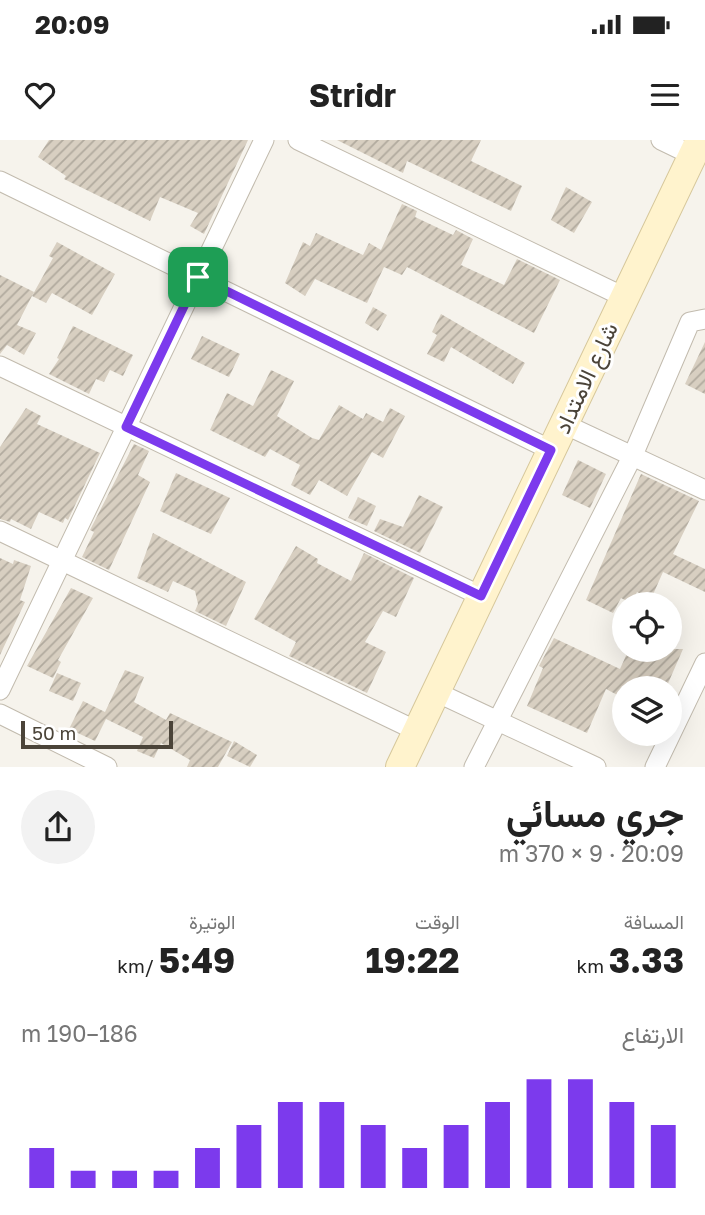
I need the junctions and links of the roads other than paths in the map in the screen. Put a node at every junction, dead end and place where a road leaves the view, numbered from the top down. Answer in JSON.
{"nodes":[{"id":1,"x":264,"y":140,"type":"edge"},
{"id":2,"x":298,"y":140,"type":"edge"},
{"id":3,"x":661,"y":140,"type":"edge"},
{"id":4,"x":696,"y":147,"type":"edge"},
{"id":5,"x":0,"y":181,"type":"edge"},
{"id":6,"x":198,"y":277,"type":"junction"},
{"id":7,"x":624,"y":297,"type":"junction"},
{"id":8,"x":705,"y":319,"type":"edge"},
{"id":9,"x":0,"y":366,"type":"edge"},
{"id":10,"x":564,"y":424,"type":"junction"},
{"id":11,"x":126,"y":427,"type":"junction"},
{"id":12,"x":551,"y":450,"type":"junction"},
{"id":13,"x":633,"y":455,"type":"junction"},
{"id":14,"x":705,"y":490,"type":"edge"},
{"id":15,"x":0,"y":531,"type":"edge"},
{"id":16,"x":61,"y":561,"type":"junction"},
{"id":17,"x":481,"y":596,"type":"junction"},
{"id":18,"x":705,"y":663,"type":"edge"},
{"id":19,"x":0,"y":690,"type":"edge"},
{"id":20,"x":436,"y":692,"type":"junction"},
{"id":21,"x":0,"y":714,"type":"edge"},
{"id":22,"x":497,"y":721,"type":"junction"},
{"id":23,"x":417,"y":731,"type":"junction"},
{"id":24,"x":107,"y":767,"type":"edge"},
{"id":25,"x":400,"y":767,"type":"edge"},
{"id":26,"x":474,"y":767,"type":"edge"},
{"id":27,"x":596,"y":767,"type":"edge"},
{"id":28,"x":655,"y":767,"type":"edge"}],
"edges":[{"from":1,"to":6,"type":"street"},
{"from":2,"to":7,"type":"street"},
{"from":3,"to":4,"type":"street"},
{"from":4,"to":7,"type":"street","name":"شارع الامتداد"},
{"from":5,"to":6,"type":"street"},
{"from":6,"to":11,"type":"street"},
{"from":6,"to":12,"type":"street"},
{"from":7,"to":10,"type":"street","name":"شارع الامتداد"},
{"from":8,"to":13,"type":"street"},
{"from":9,"to":11,"type":"street"},
{"from":10,"to":12,"type":"street","name":"شارع الامتداد"},
{"from":10,"to":13,"type":"street"},
{"from":11,"to":16,"type":"street"},
{"from":11,"to":17,"type":"street"},
{"from":12,"to":17,"type":"street","name":"شارع الامتداد"},
{"from":13,"to":14,"type":"street"},
{"from":13,"to":22,"type":"street"},
{"from":15,"to":16,"type":"street"},
{"from":16,"to":19,"type":"street"},
{"from":16,"to":23,"type":"street"},
{"from":17,"to":20,"type":"street","name":"شارع الامتداد"},
{"from":18,"to":28,"type":"street"},
{"from":20,"to":22,"type":"street"},
{"from":20,"to":23,"type":"street","name":"شارع الامتداد"},
{"from":21,"to":24,"type":"street"},
{"from":22,"to":26,"type":"street"},
{"from":22,"to":27,"type":"street"},
{"from":23,"to":25,"type":"street","name":"شارع الامتداد"}]}
